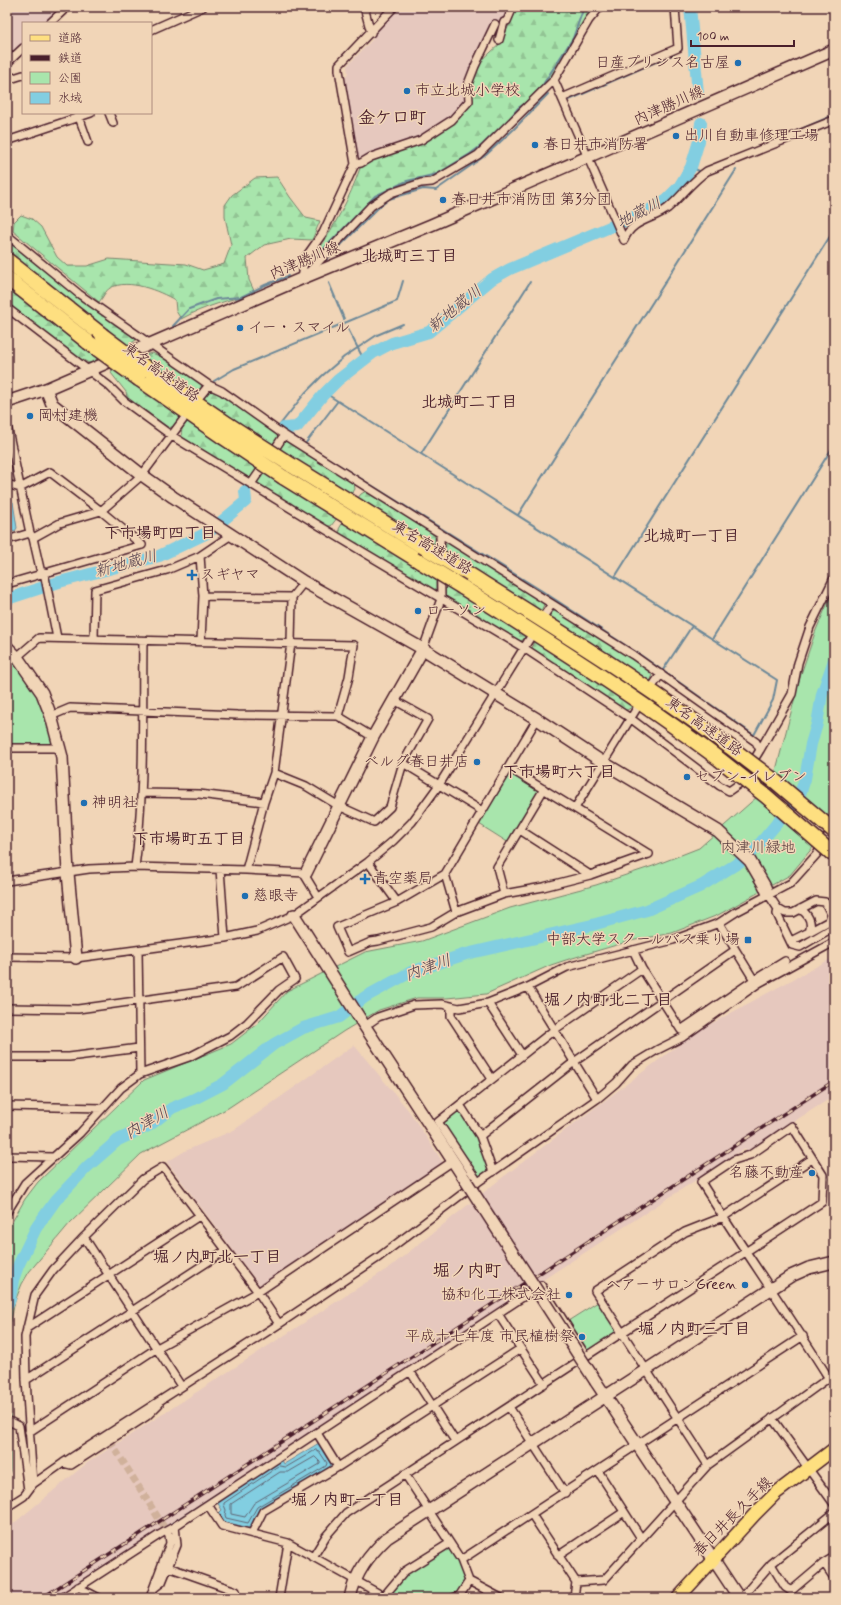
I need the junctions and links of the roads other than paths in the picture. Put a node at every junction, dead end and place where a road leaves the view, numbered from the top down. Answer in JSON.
{"nodes":[{"id":1,"x":67,"y":7,"type":"edge"},
{"id":2,"x":203,"y":7,"type":"edge"},
{"id":3,"x":364,"y":7,"type":"edge"},
{"id":4,"x":394,"y":7,"type":"edge"},
{"id":5,"x":513,"y":7,"type":"edge"},
{"id":6,"x":600,"y":7,"type":"edge"},
{"id":7,"x":675,"y":7,"type":"edge"},
{"id":8,"x":51,"y":22,"type":"edge"},
{"id":9,"x":495,"y":24,"type":"dead end"},
{"id":10,"x":152,"y":30,"type":"edge"},
{"id":11,"x":371,"y":33,"type":"junction"},
{"id":12,"x":499,"y":40,"type":"dead end"},
{"id":13,"x":22,"y":49,"type":"edge"},
{"id":14,"x":834,"y":50,"type":"edge"},
{"id":15,"x":7,"y":63,"type":"edge"},
{"id":16,"x":22,"y":75,"type":"edge"},
{"id":17,"x":7,"y":80,"type":"edge"},
{"id":18,"x":554,"y":80,"type":"junction"},
{"id":19,"x":562,"y":98,"type":"junction"},
{"id":20,"x":109,"y":114,"type":"edge"},
{"id":21,"x":79,"y":115,"type":"edge"},
{"id":22,"x":834,"y":120,"type":"edge"},
{"id":23,"x":113,"y":123,"type":"dead end"},
{"id":24,"x":7,"y":141,"type":"edge"},
{"id":25,"x":88,"y":142,"type":"dead end"},
{"id":26,"x":588,"y":157,"type":"junction"},
{"id":27,"x":355,"y":164,"type":"junction"},
{"id":28,"x":7,"y":235,"type":"edge"},
{"id":29,"x":7,"y":260,"type":"edge"},
{"id":30,"x":7,"y":278,"type":"edge"},
{"id":31,"x":303,"y":278,"type":"junction"},
{"id":32,"x":7,"y":308,"type":"edge"},
{"id":33,"x":150,"y":345,"type":"junction"},
{"id":34,"x":89,"y":370,"type":"junction"},
{"id":35,"x":145,"y":375,"type":"junction"},
{"id":36,"x":209,"y":385,"type":"junction"},
{"id":37,"x":46,"y":389,"type":"junction"},
{"id":38,"x":200,"y":396,"type":"dead end"},
{"id":39,"x":7,"y":402,"type":"edge"},
{"id":40,"x":183,"y":420,"type":"dead end"},
{"id":41,"x":7,"y":425,"type":"edge"},
{"id":42,"x":226,"y":431,"type":"junction"},
{"id":43,"x":284,"y":435,"type":"junction"},
{"id":44,"x":172,"y":436,"type":"junction"},
{"id":45,"x":142,"y":475,"type":"junction"},
{"id":46,"x":7,"y":484,"type":"edge"},
{"id":47,"x":252,"y":484,"type":"junction"},
{"id":48,"x":20,"y":488,"type":"junction"},
{"id":49,"x":101,"y":511,"type":"junction"},
{"id":50,"x":440,"y":533,"type":"junction"},
{"id":51,"x":229,"y":534,"type":"junction"},
{"id":52,"x":31,"y":536,"type":"junction"},
{"id":53,"x":7,"y":540,"type":"edge"},
{"id":54,"x":200,"y":556,"type":"junction"},
{"id":55,"x":43,"y":573,"type":"junction"},
{"id":56,"x":834,"y":578,"type":"edge"},
{"id":57,"x":304,"y":582,"type":"junction"},
{"id":58,"x":7,"y":584,"type":"edge"},
{"id":59,"x":203,"y":596,"type":"junction"},
{"id":60,"x":292,"y":597,"type":"junction"},
{"id":61,"x":441,"y":599,"type":"junction"},
{"id":62,"x":552,"y":604,"type":"junction"},
{"id":63,"x":545,"y":614,"type":"dead end"},
{"id":64,"x":58,"y":638,"type":"junction"},
{"id":65,"x":530,"y":638,"type":"dead end"},
{"id":66,"x":94,"y":639,"type":"junction"},
{"id":67,"x":143,"y":641,"type":"junction"},
{"id":68,"x":201,"y":641,"type":"junction"},
{"id":69,"x":291,"y":643,"type":"junction"},
{"id":70,"x":7,"y":647,"type":"edge"},
{"id":71,"x":524,"y":648,"type":"junction"},
{"id":72,"x":423,"y":649,"type":"junction"},
{"id":73,"x":17,"y":657,"type":"junction"},
{"id":74,"x":660,"y":674,"type":"junction"},
{"id":75,"x":654,"y":684,"type":"dead end"},
{"id":76,"x":495,"y":693,"type":"junction"},
{"id":77,"x":394,"y":700,"type":"junction"},
{"id":78,"x":637,"y":708,"type":"dead end"},
{"id":79,"x":142,"y":710,"type":"junction"},
{"id":80,"x":51,"y":716,"type":"junction"},
{"id":81,"x":281,"y":716,"type":"junction"},
{"id":82,"x":338,"y":716,"type":"junction"},
{"id":83,"x":630,"y":718,"type":"junction"},
{"id":84,"x":537,"y":719,"type":"junction"},
{"id":85,"x":372,"y":737,"type":"junction"},
{"id":86,"x":7,"y":748,"type":"edge"},
{"id":87,"x":60,"y":748,"type":"junction"},
{"id":88,"x":760,"y":750,"type":"junction"},
{"id":89,"x":403,"y":763,"type":"junction"},
{"id":90,"x":604,"y":763,"type":"junction"},
{"id":91,"x":509,"y":768,"type":"junction"},
{"id":92,"x":274,"y":773,"type":"junction"},
{"id":93,"x":439,"y":785,"type":"junction"},
{"id":94,"x":544,"y":789,"type":"junction"},
{"id":95,"x":142,"y":793,"type":"junction"},
{"id":96,"x":264,"y":802,"type":"junction"},
{"id":97,"x":339,"y":806,"type":"junction"},
{"id":98,"x":575,"y":808,"type":"junction"},
{"id":99,"x":482,"y":811,"type":"junction"},
{"id":100,"x":834,"y":825,"type":"edge"},
{"id":101,"x":520,"y":830,"type":"junction"},
{"id":102,"x":834,"y":832,"type":"edge"},
{"id":103,"x":834,"y":855,"type":"edge"},
{"id":104,"x":368,"y":862,"type":"junction"},
{"id":105,"x":135,"y":867,"type":"junction"},
{"id":106,"x":220,"y":869,"type":"junction"},
{"id":107,"x":246,"y":870,"type":"junction"},
{"id":108,"x":68,"y":873,"type":"junction"},
{"id":109,"x":305,"y":874,"type":"junction"},
{"id":110,"x":445,"y":874,"type":"junction"},
{"id":111,"x":590,"y":875,"type":"junction"},
{"id":112,"x":7,"y":881,"type":"edge"},
{"id":113,"x":766,"y":889,"type":"junction"},
{"id":114,"x":504,"y":894,"type":"junction"},
{"id":115,"x":318,"y":897,"type":"junction"},
{"id":116,"x":397,"y":902,"type":"junction"},
{"id":117,"x":778,"y":909,"type":"junction"},
{"id":118,"x":800,"y":909,"type":"junction"},
{"id":119,"x":456,"y":912,"type":"junction"},
{"id":120,"x":831,"y":914,"type":"junction"},
{"id":121,"x":294,"y":915,"type":"junction"},
{"id":122,"x":719,"y":923,"type":"junction"},
{"id":123,"x":810,"y":932,"type":"junction"},
{"id":124,"x":225,"y":938,"type":"junction"},
{"id":125,"x":791,"y":941,"type":"junction"},
{"id":126,"x":834,"y":942,"type":"edge"},
{"id":127,"x":138,"y":950,"type":"junction"},
{"id":128,"x":633,"y":950,"type":"junction"},
{"id":129,"x":735,"y":950,"type":"junction"},
{"id":130,"x":7,"y":957,"type":"edge"},
{"id":131,"x":76,"y":958,"type":"junction"},
{"id":132,"x":785,"y":961,"type":"dead end"},
{"id":133,"x":642,"y":969,"type":"junction"},
{"id":134,"x":754,"y":980,"type":"junction"},
{"id":135,"x":528,"y":987,"type":"junction"},
{"id":136,"x":662,"y":1000,"type":"junction"},
{"id":137,"x":139,"y":1001,"type":"junction"},
{"id":138,"x":488,"y":1003,"type":"junction"},
{"id":139,"x":451,"y":1006,"type":"junction"},
{"id":140,"x":7,"y":1008,"type":"edge"},
{"id":141,"x":363,"y":1024,"type":"junction"},
{"id":142,"x":554,"y":1030,"type":"junction"},
{"id":143,"x":139,"y":1048,"type":"junction"},
{"id":144,"x":522,"y":1055,"type":"junction"},
{"id":145,"x":7,"y":1057,"type":"edge"},
{"id":146,"x":574,"y":1062,"type":"junction"},
{"id":147,"x":140,"y":1074,"type":"junction"},
{"id":148,"x":492,"y":1079,"type":"junction"},
{"id":149,"x":597,"y":1099,"type":"junction"},
{"id":150,"x":460,"y":1105,"type":"junction"},
{"id":151,"x":7,"y":1106,"type":"edge"},
{"id":152,"x":102,"y":1108,"type":"junction"},
{"id":153,"x":480,"y":1136,"type":"junction"},
{"id":154,"x":7,"y":1156,"type":"edge"},
{"id":155,"x":53,"y":1157,"type":"junction"},
{"id":156,"x":812,"y":1159,"type":"junction"},
{"id":157,"x":453,"y":1161,"type":"junction"},
{"id":158,"x":493,"y":1172,"type":"junction"},
{"id":159,"x":478,"y":1182,"type":"junction"},
{"id":160,"x":10,"y":1201,"type":"edge"},
{"id":161,"x":7,"y":1212,"type":"edge"},
{"id":162,"x":199,"y":1216,"type":"junction"},
{"id":163,"x":723,"y":1218,"type":"junction"},
{"id":164,"x":84,"y":1237,"type":"junction"},
{"id":165,"x":226,"y":1250,"type":"junction"},
{"id":166,"x":746,"y":1252,"type":"junction"},
{"id":167,"x":834,"y":1262,"type":"edge"},
{"id":168,"x":109,"y":1274,"type":"junction"},
{"id":169,"x":770,"y":1289,"type":"junction"},
{"id":170,"x":258,"y":1292,"type":"junction"},
{"id":171,"x":133,"y":1312,"type":"junction"},
{"id":172,"x":498,"y":1314,"type":"junction"},
{"id":173,"x":279,"y":1324,"type":"junction"},
{"id":174,"x":27,"y":1328,"type":"junction"},
{"id":175,"x":622,"y":1332,"type":"junction"},
{"id":176,"x":803,"y":1336,"type":"junction"},
{"id":177,"x":157,"y":1348,"type":"junction"},
{"id":178,"x":520,"y":1349,"type":"junction"},
{"id":179,"x":586,"y":1356,"type":"junction"},
{"id":180,"x":645,"y":1370,"type":"junction"},
{"id":181,"x":410,"y":1371,"type":"junction"},
{"id":182,"x":831,"y":1375,"type":"edge"},
{"id":183,"x":26,"y":1380,"type":"junction"},
{"id":184,"x":544,"y":1384,"type":"junction"},
{"id":185,"x":181,"y":1386,"type":"junction"},
{"id":186,"x":606,"y":1396,"type":"junction"},
{"id":187,"x":434,"y":1406,"type":"junction"},
{"id":188,"x":509,"y":1406,"type":"junction"},
{"id":189,"x":772,"y":1418,"type":"junction"},
{"id":190,"x":678,"y":1419,"type":"junction"},
{"id":191,"x":9,"y":1421,"type":"edge"},
{"id":192,"x":29,"y":1432,"type":"junction"},
{"id":193,"x":317,"y":1433,"type":"junction"},
{"id":194,"x":456,"y":1441,"type":"junction"},
{"id":195,"x":533,"y":1444,"type":"junction"},
{"id":196,"x":639,"y":1445,"type":"junction"},
{"id":197,"x":834,"y":1449,"type":"edge"},
{"id":198,"x":708,"y":1465,"type":"junction"},
{"id":199,"x":338,"y":1467,"type":"junction"},
{"id":200,"x":808,"y":1468,"type":"junction"},
{"id":201,"x":598,"y":1471,"type":"junction"},
{"id":202,"x":405,"y":1474,"type":"junction"},
{"id":203,"x":33,"y":1484,"type":"junction"},
{"id":204,"x":28,"y":1490,"type":"junction"},
{"id":205,"x":565,"y":1493,"type":"junction"},
{"id":206,"x":675,"y":1502,"type":"junction"},
{"id":207,"x":208,"y":1504,"type":"junction"},
{"id":208,"x":834,"y":1504,"type":"edge"},
{"id":209,"x":7,"y":1507,"type":"edge"},
{"id":210,"x":429,"y":1510,"type":"junction"},
{"id":211,"x":624,"y":1512,"type":"junction"},
{"id":212,"x":834,"y":1513,"type":"edge"},
{"id":213,"x":532,"y":1515,"type":"junction"},
{"id":214,"x":175,"y":1526,"type":"junction"},
{"id":215,"x":252,"y":1533,"type":"junction"},
{"id":216,"x":169,"y":1535,"type":"tunnel mouth"},
{"id":217,"x":641,"y":1538,"type":"junction"},
{"id":218,"x":288,"y":1543,"type":"junction"},
{"id":219,"x":450,"y":1543,"type":"junction"},
{"id":220,"x":558,"y":1556,"type":"junction"},
{"id":221,"x":313,"y":1557,"type":"junction"},
{"id":222,"x":834,"y":1557,"type":"edge"},
{"id":223,"x":713,"y":1559,"type":"junction"},
{"id":224,"x":461,"y":1560,"type":"junction"},
{"id":225,"x":824,"y":1563,"type":"junction"},
{"id":226,"x":771,"y":1564,"type":"junction"},
{"id":227,"x":168,"y":1567,"type":"junction"},
{"id":228,"x":834,"y":1578,"type":"edge"},
{"id":229,"x":354,"y":1580,"type":"junction"},
{"id":230,"x":469,"y":1581,"type":"junction"},
{"id":231,"x":576,"y":1582,"type":"junction"},
{"id":232,"x":78,"y":1587,"type":"junction"},
{"id":233,"x":153,"y":1589,"type":"junction"},
{"id":234,"x":385,"y":1597,"type":"edge"},
{"id":235,"x":62,"y":1598,"type":"edge"},
{"id":236,"x":99,"y":1598,"type":"edge"},
{"id":237,"x":150,"y":1598,"type":"edge"},
{"id":238,"x":234,"y":1598,"type":"edge"},
{"id":239,"x":279,"y":1598,"type":"edge"},
{"id":240,"x":350,"y":1598,"type":"edge"},
{"id":241,"x":453,"y":1598,"type":"edge"},
{"id":242,"x":501,"y":1598,"type":"edge"},
{"id":243,"x":574,"y":1598,"type":"edge"},
{"id":244,"x":678,"y":1598,"type":"edge"},
{"id":245,"x":740,"y":1598,"type":"edge"}],
"edges":[{"from":1,"to":8,"type":"street"},
{"from":2,"to":10,"type":"street"},
{"from":3,"to":11,"type":"street"},
{"from":4,"to":11,"type":"street"},
{"from":5,"to":12,"type":"street"},
{"from":6,"to":18,"type":"street"},
{"from":7,"to":19,"type":"street"},
{"from":9,"to":27,"type":"street"},
{"from":11,"to":27,"type":"street"},
{"from":13,"to":15,"type":"street"},
{"from":14,"to":26,"type":"street","name":"内津勝川線"},
{"from":16,"to":17,"type":"street"},
{"from":18,"to":19,"type":"street"},
{"from":18,"to":31,"type":"street"},
{"from":19,"to":26,"type":"street"},
{"from":20,"to":23,"type":"street"},
{"from":21,"to":24,"type":"street"},
{"from":21,"to":25,"type":"street"},
{"from":22,"to":26,"type":"street"},
{"from":26,"to":31,"type":"street","name":"内津勝川線"},
{"from":27,"to":31,"type":"street"},
{"from":28,"to":33,"type":"street"},
{"from":29,"to":35,"type":"highway","name":"東名高速道路","bridge":true},
{"from":30,"to":35,"type":"highway","name":"東名高速道路","bridge":true},
{"from":31,"to":33,"type":"street","name":"内津勝川線"},
{"from":32,"to":34,"type":"street"},
{"from":33,"to":34,"type":"street","name":"内津勝川線"},
{"from":33,"to":36,"type":"street"},
{"from":34,"to":37,"type":"street","name":"内津勝川線"},
{"from":34,"to":44,"type":"street"},
{"from":35,"to":42,"type":"highway","name":"東名高速道路"},
{"from":36,"to":38,"type":"street"},
{"from":36,"to":43,"type":"street"},
{"from":37,"to":39,"type":"street","name":"内津勝川線"},
{"from":37,"to":45,"type":"street"},
{"from":40,"to":44,"type":"street"},
{"from":41,"to":48,"type":"street"},
{"from":42,"to":102,"type":"highway","name":"東名高速道路","bridge":true},
{"from":42,"to":103,"type":"highway","name":"東名高速道路","bridge":true},
{"from":43,"to":47,"type":"street"},
{"from":43,"to":50,"type":"street"},
{"from":44,"to":45,"type":"street"},
{"from":44,"to":47,"type":"street"},
{"from":45,"to":49,"type":"street"},
{"from":45,"to":51,"type":"street"},
{"from":46,"to":48,"type":"street"},
{"from":47,"to":61,"type":"street"},
{"from":48,"to":49,"type":"street"},
{"from":48,"to":52,"type":"street"},
{"from":49,"to":52,"type":"street"},
{"from":49,"to":55,"type":"street"},
{"from":50,"to":61,"type":"street"},
{"from":50,"to":62,"type":"street"},
{"from":51,"to":54,"type":"street"},
{"from":51,"to":57,"type":"street"},
{"from":52,"to":53,"type":"street"},
{"from":52,"to":55,"type":"street"},
{"from":54,"to":59,"type":"street"},
{"from":54,"to":66,"type":"street"},
{"from":55,"to":58,"type":"street"},
{"from":55,"to":64,"type":"street"},
{"from":56,"to":88,"type":"street"},
{"from":57,"to":60,"type":"street"},
{"from":57,"to":72,"type":"street"},
{"from":59,"to":60,"type":"street"},
{"from":59,"to":68,"type":"street"},
{"from":60,"to":69,"type":"street"},
{"from":61,"to":71,"type":"street"},
{"from":61,"to":72,"type":"street"},
{"from":62,"to":63,"type":"street"},
{"from":62,"to":74,"type":"street"},
{"from":64,"to":66,"type":"street"},
{"from":64,"to":73,"type":"street"},
{"from":65,"to":71,"type":"street"},
{"from":66,"to":67,"type":"street"},
{"from":67,"to":68,"type":"street"},
{"from":67,"to":79,"type":"street"},
{"from":68,"to":69,"type":"street"},
{"from":69,"to":81,"type":"street"},
{"from":69,"to":82,"type":"street"},
{"from":70,"to":73,"type":"street"},
{"from":71,"to":76,"type":"street"},
{"from":71,"to":83,"type":"street"},
{"from":72,"to":76,"type":"street"},
{"from":72,"to":77,"type":"street"},
{"from":73,"to":80,"type":"street"},
{"from":74,"to":75,"type":"street"},
{"from":74,"to":88,"type":"street"},
{"from":76,"to":84,"type":"street"},
{"from":76,"to":93,"type":"street"},
{"from":77,"to":85,"type":"street"},
{"from":77,"to":89,"type":"street"},
{"from":78,"to":83,"type":"street"},
{"from":79,"to":80,"type":"street"},
{"from":79,"to":81,"type":"street"},
{"from":79,"to":95,"type":"street"},
{"from":80,"to":87,"type":"street"},
{"from":81,"to":82,"type":"street"},
{"from":81,"to":92,"type":"street"},
{"from":82,"to":85,"type":"street"},
{"from":83,"to":88,"type":"street"},
{"from":83,"to":90,"type":"street"},
{"from":84,"to":90,"type":"street"},
{"from":84,"to":91,"type":"street"},
{"from":85,"to":97,"type":"street"},
{"from":86,"to":87,"type":"street"},
{"from":87,"to":108,"type":"street"},
{"from":89,"to":93,"type":"street"},
{"from":89,"to":97,"type":"street"},
{"from":90,"to":98,"type":"street"},
{"from":90,"to":113,"type":"street"},
{"from":91,"to":94,"type":"street"},
{"from":91,"to":99,"type":"street"},
{"from":92,"to":96,"type":"street"},
{"from":92,"to":97,"type":"street"},
{"from":93,"to":99,"type":"street"},
{"from":93,"to":104,"type":"street"},
{"from":94,"to":98,"type":"street"},
{"from":94,"to":101,"type":"street"},
{"from":95,"to":96,"type":"street"},
{"from":95,"to":105,"type":"street"},
{"from":96,"to":107,"type":"street"},
{"from":97,"to":109,"type":"street"},
{"from":98,"to":111,"type":"street"},
{"from":99,"to":110,"type":"street"},
{"from":100,"to":113,"type":"street"},
{"from":101,"to":111,"type":"street"},
{"from":101,"to":114,"type":"street"},
{"from":104,"to":115,"type":"street"},
{"from":104,"to":116,"type":"street"},
{"from":105,"to":106,"type":"street"},
{"from":105,"to":108,"type":"street"},
{"from":106,"to":107,"type":"street"},
{"from":106,"to":124,"type":"street"},
{"from":107,"to":109,"type":"street"},
{"from":108,"to":112,"type":"street"},
{"from":108,"to":131,"type":"street"},
{"from":109,"to":115,"type":"street"},
{"from":110,"to":116,"type":"street"},
{"from":110,"to":119,"type":"street"},
{"from":111,"to":114,"type":"street"},
{"from":113,"to":117,"type":"street"},
{"from":113,"to":122,"type":"street"},
{"from":114,"to":119,"type":"street"},
{"from":115,"to":121,"type":"street"},
{"from":116,"to":119,"type":"street"},
{"from":117,"to":118,"type":"street"},
{"from":117,"to":125,"type":"street"},
{"from":118,"to":120,"type":"street"},
{"from":118,"to":123,"type":"street"},
{"from":120,"to":123,"type":"street"},
{"from":120,"to":125,"type":"street"},
{"from":121,"to":124,"type":"street"},
{"from":121,"to":141,"type":"street"},
{"from":122,"to":128,"type":"street"},
{"from":122,"to":129,"type":"street"},
{"from":123,"to":125,"type":"street"},
{"from":124,"to":127,"type":"street"},
{"from":126,"to":149,"type":"street"},
{"from":127,"to":131,"type":"street"},
{"from":127,"to":137,"type":"street"},
{"from":128,"to":133,"type":"street"},
{"from":128,"to":135,"type":"street"},
{"from":129,"to":134,"type":"street"},
{"from":129,"to":136,"type":"street"},
{"from":130,"to":131,"type":"street"},
{"from":132,"to":134,"type":"street"},
{"from":133,"to":136,"type":"street"},
{"from":133,"to":142,"type":"street"},
{"from":134,"to":136,"type":"street"},
{"from":135,"to":138,"type":"street"},
{"from":135,"to":142,"type":"street"},
{"from":136,"to":146,"type":"street"},
{"from":137,"to":140,"type":"street"},
{"from":137,"to":143,"type":"street"},
{"from":137,"to":147,"type":"street"},
{"from":138,"to":139,"type":"street"},
{"from":138,"to":144,"type":"street"},
{"from":139,"to":141,"type":"street"},
{"from":139,"to":148,"type":"street"},
{"from":141,"to":157,"type":"street"},
{"from":142,"to":144,"type":"street"},
{"from":142,"to":146,"type":"street"},
{"from":143,"to":145,"type":"street"},
{"from":143,"to":147,"type":"street"},
{"from":144,"to":148,"type":"street"},
{"from":146,"to":149,"type":"street"},
{"from":146,"to":153,"type":"street"},
{"from":147,"to":152,"type":"street"},
{"from":148,"to":150,"type":"street"},
{"from":149,"to":158,"type":"street"},
{"from":150,"to":153,"type":"street"},
{"from":150,"to":159,"type":"street"},
{"from":151,"to":152,"type":"street"},
{"from":152,"to":155,"type":"street"},
{"from":153,"to":158,"type":"street"},
{"from":154,"to":155,"type":"street"},
{"from":155,"to":160,"type":"street"},
{"from":156,"to":163,"type":"street"},
{"from":156,"to":163,"type":"street"},
{"from":156,"to":166,"type":"street"},
{"from":157,"to":170,"type":"street"},
{"from":157,"to":186,"type":"street","bridge":true},
{"from":158,"to":159,"type":"street"},
{"from":159,"to":173,"type":"street"},
{"from":160,"to":161,"type":"street"},
{"from":162,"to":164,"type":"street"},
{"from":162,"to":165,"type":"street"},
{"from":162,"to":168,"type":"street"},
{"from":163,"to":166,"type":"street"},
{"from":163,"to":175,"type":"street"},
{"from":164,"to":168,"type":"street"},
{"from":164,"to":174,"type":"street"},
{"from":165,"to":170,"type":"street"},
{"from":165,"to":171,"type":"street"},
{"from":166,"to":169,"type":"street"},
{"from":166,"to":175,"type":"street"},
{"from":167,"to":169,"type":"street"},
{"from":168,"to":171,"type":"street"},
{"from":168,"to":174,"type":"street"},
{"from":169,"to":176,"type":"street"},
{"from":169,"to":180,"type":"street"},
{"from":170,"to":173,"type":"street"},
{"from":170,"to":177,"type":"street"},
{"from":171,"to":177,"type":"street"},
{"from":171,"to":183,"type":"street"},
{"from":172,"to":178,"type":"street"},
{"from":172,"to":179,"type":"street"},
{"from":172,"to":181,"type":"street"},
{"from":173,"to":185,"type":"street"},
{"from":174,"to":183,"type":"street"},
{"from":175,"to":179,"type":"street"},
{"from":175,"to":180,"type":"street"},
{"from":176,"to":182,"type":"street"},
{"from":176,"to":190,"type":"street"},
{"from":177,"to":185,"type":"street"},
{"from":177,"to":192,"type":"street"},
{"from":178,"to":184,"type":"street"},
{"from":178,"to":187,"type":"street"},
{"from":179,"to":184,"type":"street"},
{"from":180,"to":186,"type":"street"},
{"from":180,"to":190,"type":"street"},
{"from":181,"to":187,"type":"street"},
{"from":181,"to":193,"type":"street"},
{"from":182,"to":189,"type":"street"},
{"from":183,"to":192,"type":"street"},
{"from":184,"to":188,"type":"street"},
{"from":185,"to":203,"type":"street"},
{"from":186,"to":195,"type":"street"},
{"from":186,"to":196,"type":"street"},
{"from":187,"to":194,"type":"street"},
{"from":187,"to":199,"type":"street"},
{"from":188,"to":194,"type":"street"},
{"from":188,"to":195,"type":"street"},
{"from":189,"to":198,"type":"street"},
{"from":189,"to":200,"type":"street"},
{"from":190,"to":196,"type":"street"},
{"from":190,"to":198,"type":"street"},
{"from":191,"to":204,"type":"street"},
{"from":192,"to":203,"type":"street"},
{"from":193,"to":199,"type":"street"},
{"from":193,"to":207,"type":"street"},
{"from":194,"to":202,"type":"street"},
{"from":195,"to":205,"type":"street"},
{"from":195,"to":210,"type":"street"},
{"from":196,"to":201,"type":"street"},
{"from":196,"to":206,"type":"street"},
{"from":197,"to":200,"type":"main road","name":"春日井長久手線"},
{"from":198,"to":206,"type":"street"},
{"from":199,"to":215,"type":"street"},
{"from":200,"to":208,"type":"street"},
{"from":200,"to":223,"type":"main road","name":"春日井長久手線"},
{"from":201,"to":205,"type":"street"},
{"from":201,"to":211,"type":"street"},
{"from":202,"to":210,"type":"street"},
{"from":202,"to":221,"type":"street"},
{"from":203,"to":204,"type":"street"},
{"from":204,"to":209,"type":"street"},
{"from":205,"to":213,"type":"street"},
{"from":206,"to":217,"type":"street"},
{"from":206,"to":223,"type":"street"},
{"from":207,"to":214,"type":"street"},
{"from":207,"to":215,"type":"street"},
{"from":210,"to":219,"type":"street"},
{"from":210,"to":229,"type":"street"},
{"from":211,"to":217,"type":"street"},
{"from":211,"to":220,"type":"street"},
{"from":212,"to":226,"type":"street"},
{"from":213,"to":220,"type":"street"},
{"from":213,"to":224,"type":"street"},
{"from":214,"to":227,"type":"street"},
{"from":214,"to":232,"type":"street"},
{"from":215,"to":218,"type":"street"},
{"from":216,"to":233,"type":"street"},
{"from":217,"to":231,"type":"street"},
{"from":218,"to":221,"type":"street"},
{"from":218,"to":239,"type":"street"},
{"from":219,"to":224,"type":"street"},
{"from":219,"to":234,"type":"street"},
{"from":220,"to":231,"type":"street"},
{"from":221,"to":229,"type":"street"},
{"from":222,"to":225,"type":"street"},
{"from":223,"to":244,"type":"main road","name":"春日井長久手線"},
{"from":223,"to":245,"type":"street"},
{"from":224,"to":230,"type":"street"},
{"from":225,"to":226,"type":"street"},
{"from":225,"to":228,"type":"street"},
{"from":226,"to":245,"type":"street"},
{"from":227,"to":233,"type":"street"},
{"from":227,"to":238,"type":"street"},
{"from":229,"to":234,"type":"street"},
{"from":229,"to":240,"type":"street"},
{"from":230,"to":241,"type":"street"},
{"from":230,"to":242,"type":"street"},
{"from":231,"to":243,"type":"street"},
{"from":232,"to":235,"type":"street"},
{"from":232,"to":236,"type":"street"},
{"from":233,"to":237,"type":"street"}]}
